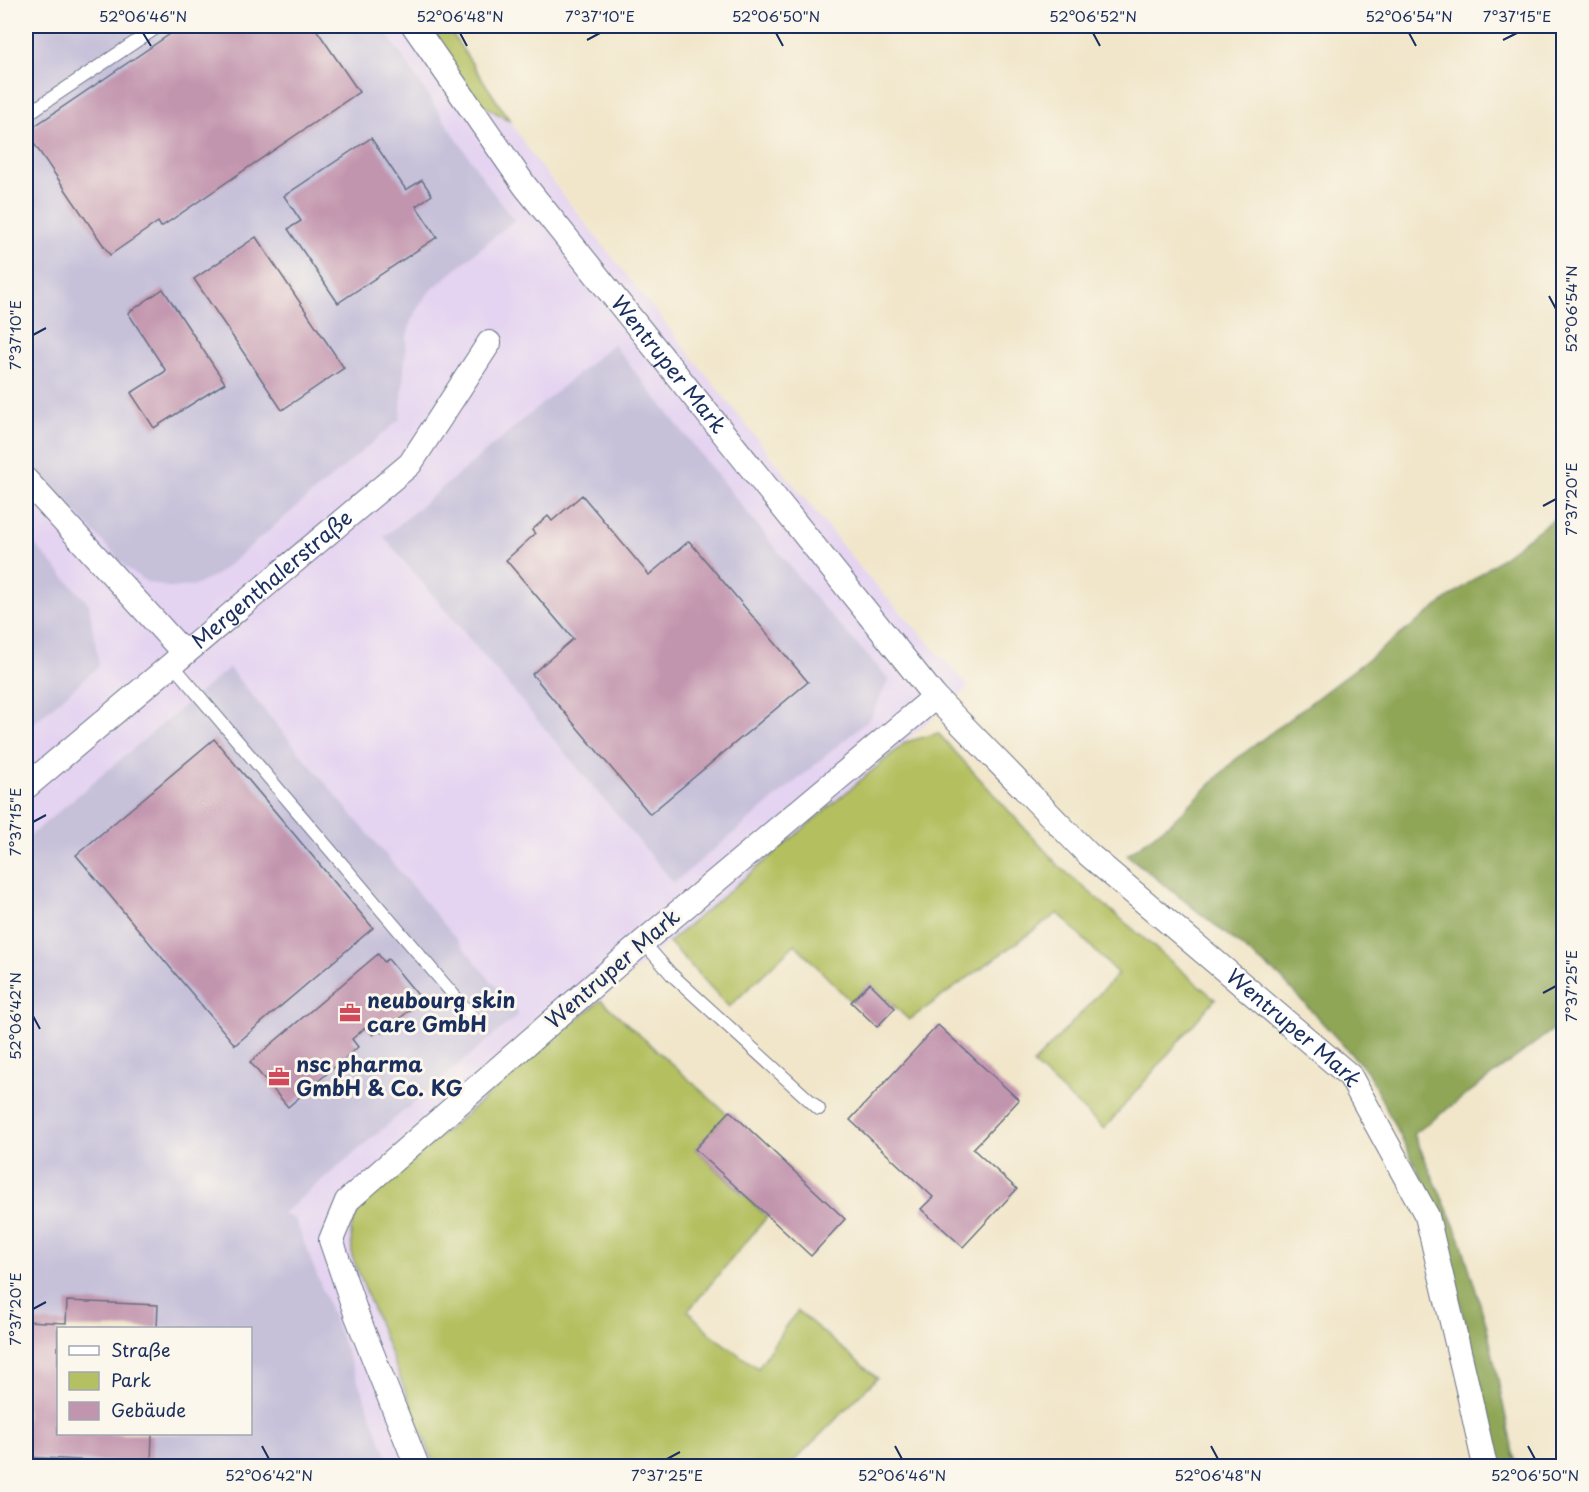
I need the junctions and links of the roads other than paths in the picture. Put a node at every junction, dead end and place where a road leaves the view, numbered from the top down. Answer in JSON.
{"nodes":[{"id":1,"x":159,"y":26,"type":"edge"},
{"id":2,"x":414,"y":26,"type":"edge"},
{"id":3,"x":26,"y":115,"type":"edge"},
{"id":4,"x":489,"y":343,"type":"dead end"},
{"id":5,"x":26,"y":480,"type":"edge"},
{"id":6,"x":178,"y":659,"type":"junction"},
{"id":7,"x":935,"y":697,"type":"junction"},
{"id":8,"x":26,"y":787,"type":"edge"},
{"id":9,"x":643,"y":942,"type":"junction"},
{"id":10,"x":474,"y":1019,"type":"dead end"},
{"id":11,"x":819,"y":1109,"type":"dead end"},
{"id":12,"x":417,"y":1467,"type":"edge"},
{"id":13,"x":1485,"y":1467,"type":"edge"}],
"edges":[{"from":1,"to":3,"type":"lane"},
{"from":2,"to":7,"type":"street","name":"Wentruper Mark"},
{"from":4,"to":6,"type":"street","name":"Mergenthalerstraße"},
{"from":5,"to":6,"type":"street"},
{"from":6,"to":8,"type":"street","name":"Mergenthalerstraße"},
{"from":6,"to":10,"type":"lane"},
{"from":7,"to":9,"type":"street","name":"Wentruper Mark"},
{"from":7,"to":13,"type":"street","name":"Wentruper Mark"},
{"from":9,"to":11,"type":"lane"},
{"from":9,"to":12,"type":"street","name":"Wentruper Mark"}]}
